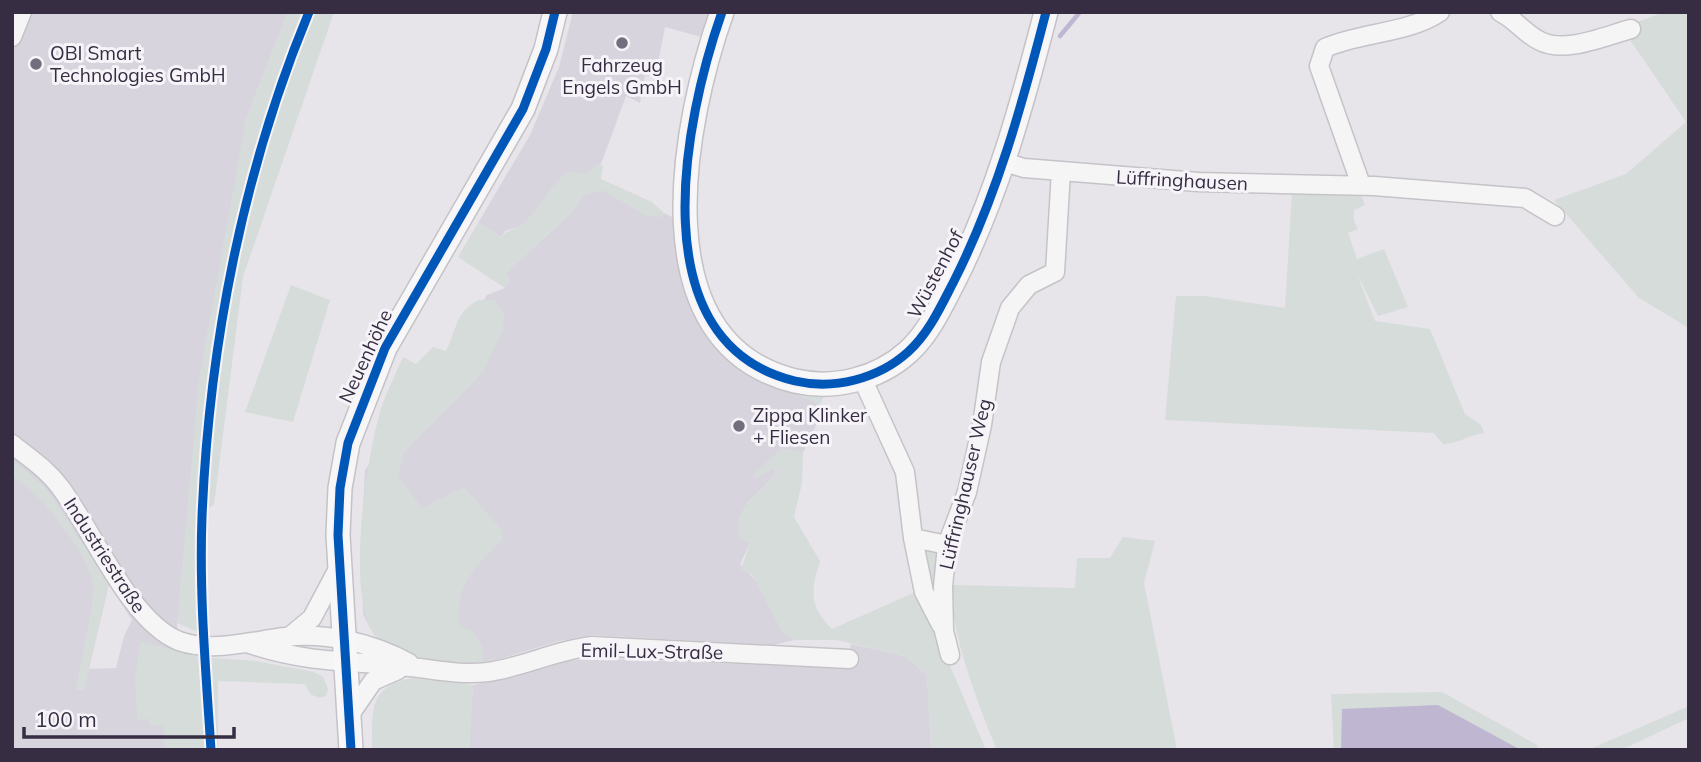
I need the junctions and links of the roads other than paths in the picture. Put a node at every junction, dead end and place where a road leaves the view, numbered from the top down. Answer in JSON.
{"nodes":[{"id":1,"x":22,"y":12,"type":"edge"},
{"id":2,"x":555,"y":12,"type":"edge"},
{"id":3,"x":722,"y":12,"type":"edge"},
{"id":4,"x":1046,"y":12,"type":"edge"},
{"id":5,"x":1440,"y":12,"type":"edge"},
{"id":6,"x":1500,"y":12,"type":"edge"},
{"id":7,"x":1631,"y":29,"type":"dead end"},
{"id":8,"x":12,"y":37,"type":"edge"},
{"id":9,"x":1004,"y":162,"type":"junction"},
{"id":10,"x":1060,"y":171,"type":"junction"},
{"id":11,"x":1361,"y":185,"type":"junction"},
{"id":12,"x":1555,"y":216,"type":"dead end"},
{"id":13,"x":862,"y":378,"type":"junction"},
{"id":14,"x":12,"y":445,"type":"edge"},
{"id":15,"x":913,"y":538,"type":"junction"},
{"id":16,"x":947,"y":545,"type":"junction"},
{"id":17,"x":339,"y":566,"type":"junction"},
{"id":18,"x":944,"y":631,"type":"junction"},
{"id":19,"x":289,"y":637,"type":"junction"},
{"id":20,"x":345,"y":640,"type":"junction"},
{"id":21,"x":250,"y":644,"type":"junction"},
{"id":22,"x":950,"y":654,"type":"dead end"},
{"id":23,"x":849,"y":659,"type":"dead end"},
{"id":24,"x":346,"y":663,"type":"junction"},
{"id":25,"x":412,"y":668,"type":"junction"},
{"id":26,"x":349,"y":716,"type":"junction"},
{"id":27,"x":351,"y":750,"type":"edge"}],
"edges":[{"from":1,"to":8,"type":"street"},
{"from":2,"to":17,"type":"main road","name":"Neuenhöhe"},
{"from":3,"to":13,"type":"main road","name":"Wüstenhof"},
{"from":4,"to":9,"type":"main road","name":"Wüstenhof"},
{"from":5,"to":11,"type":"street"},
{"from":6,"to":7,"type":"street"},
{"from":9,"to":10,"type":"street","name":"Lüffringhausen"},
{"from":9,"to":13,"type":"main road","name":"Wüstenhof"},
{"from":10,"to":11,"type":"street","name":"Lüffringhausen"},
{"from":10,"to":16,"type":"street","name":"Lüffringhauser Weg"},
{"from":11,"to":12,"type":"street","name":"Lüffringhausen"},
{"from":13,"to":15,"type":"street"},
{"from":14,"to":21,"type":"street","name":"Industriestraße"},
{"from":15,"to":16,"type":"street"},
{"from":15,"to":18,"type":"street"},
{"from":16,"to":18,"type":"street","name":"Lüffringhauser Weg"},
{"from":17,"to":19,"type":"street"},
{"from":17,"to":20,"type":"main road","name":"Neuenhöhe"},
{"from":18,"to":22,"type":"street","name":"Lüffringhauser Weg"},
{"from":19,"to":20,"type":"street","name":"Industriestraße"},
{"from":19,"to":21,"type":"street","name":"Industriestraße"},
{"from":20,"to":24,"type":"main road","name":"Neuenhöhe"},
{"from":20,"to":25,"type":"street","name":"Emil-Lux-Straße"},
{"from":21,"to":24,"type":"street","name":"Industriestraße"},
{"from":23,"to":25,"type":"street","name":"Emil-Lux-Straße"},
{"from":24,"to":25,"type":"street","name":"Emil-Lux-Straße"},
{"from":24,"to":26,"type":"main road","name":"Neuenhöhe"},
{"from":25,"to":26,"type":"street"},
{"from":26,"to":27,"type":"main road","name":"Neuenhöhe"}]}
